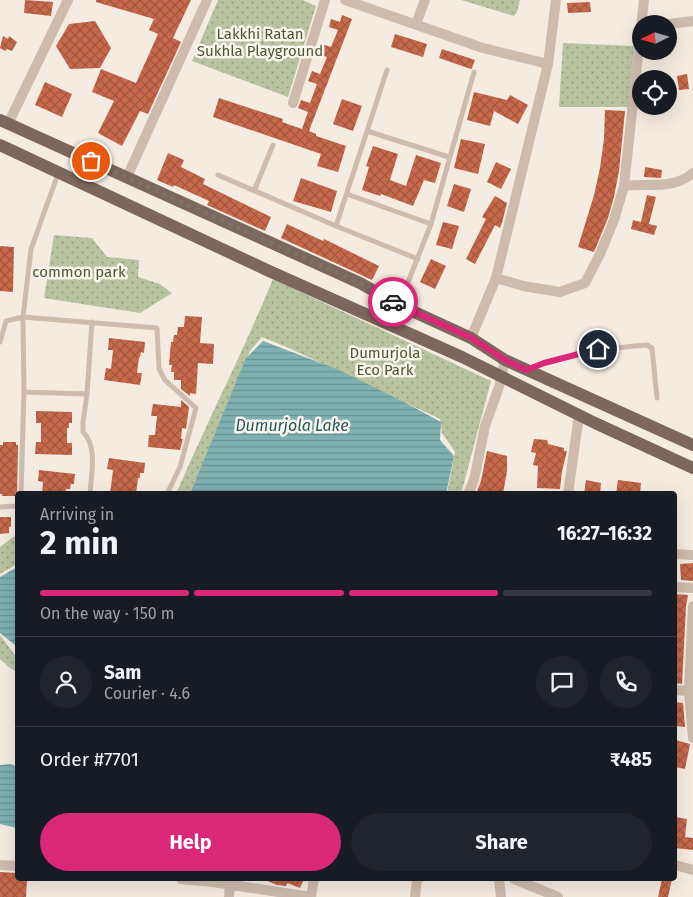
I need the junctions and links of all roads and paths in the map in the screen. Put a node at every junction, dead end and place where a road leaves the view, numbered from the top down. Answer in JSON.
{"nodes":[{"id":1,"x":68,"y":0,"type":"edge"},
{"id":2,"x":207,"y":0,"type":"edge"},
{"id":3,"x":325,"y":0,"type":"edge"},
{"id":4,"x":345,"y":0,"type":"edge"},
{"id":5,"x":425,"y":0,"type":"edge"},
{"id":6,"x":556,"y":0,"type":"edge"},
{"id":7,"x":644,"y":0,"type":"edge"},
{"id":8,"x":642,"y":15,"type":"edge"},
{"id":9,"x":693,"y":21,"type":"edge"},
{"id":10,"x":678,"y":23,"type":"edge"},
{"id":11,"x":416,"y":24,"type":"junction"},
{"id":12,"x":638,"y":60,"type":"edge"},
{"id":13,"x":548,"y":64,"type":"junction"},
{"id":14,"x":387,"y":70,"type":"dead end"},
{"id":15,"x":474,"y":72,"type":"dead end"},
{"id":16,"x":293,"y":103,"type":"dead end"},
{"id":17,"x":4,"y":122,"type":"edge"},
{"id":18,"x":367,"y":131,"type":"junction"},
{"id":19,"x":0,"y":145,"type":"edge"},
{"id":20,"x":273,"y":145,"type":"dead end"},
{"id":21,"x":448,"y":157,"type":"junction"},
{"id":22,"x":58,"y":173,"type":"junction"},
{"id":23,"x":693,"y":173,"type":"edge"},
{"id":24,"x":218,"y":176,"type":"dead end"},
{"id":25,"x":127,"y":178,"type":"junction"},
{"id":26,"x":624,"y":186,"type":"junction"},
{"id":27,"x":254,"y":191,"type":"junction"},
{"id":28,"x":347,"y":194,"type":"junction"},
{"id":29,"x":431,"y":224,"type":"junction"},
{"id":30,"x":336,"y":226,"type":"junction"},
{"id":31,"x":418,"y":259,"type":"junction"},
{"id":32,"x":496,"y":278,"type":"junction"},
{"id":33,"x":399,"y":305,"type":"junction"},
{"id":34,"x":23,"y":317,"type":"junction"},
{"id":35,"x":92,"y":322,"type":"junction"},
{"id":36,"x":472,"y":338,"type":"junction"},
{"id":37,"x":0,"y":342,"type":"edge"},
{"id":38,"x":505,"y":360,"type":"junction"},
{"id":39,"x":526,"y":370,"type":"junction"},
{"id":40,"x":500,"y":376,"type":"junction"},
{"id":41,"x":24,"y":392,"type":"junction"},
{"id":42,"x":87,"y":394,"type":"junction"},
{"id":43,"x":657,"y":398,"type":"dead end"},
{"id":44,"x":579,"y":415,"type":"junction"},
{"id":45,"x":693,"y":445,"type":"edge"},
{"id":46,"x":693,"y":468,"type":"edge"},
{"id":47,"x":20,"y":491,"type":"edge"},
{"id":48,"x":90,"y":491,"type":"edge"},
{"id":49,"x":168,"y":491,"type":"edge"},
{"id":50,"x":469,"y":491,"type":"edge"},
{"id":51,"x":568,"y":491,"type":"edge"},
{"id":52,"x":15,"y":506,"type":"edge"},
{"id":53,"x":0,"y":507,"type":"edge"},
{"id":54,"x":677,"y":554,"type":"edge"},
{"id":55,"x":693,"y":555,"type":"edge"},
{"id":56,"x":677,"y":587,"type":"edge"},
{"id":57,"x":693,"y":588,"type":"edge"},
{"id":58,"x":693,"y":606,"type":"edge"},
{"id":59,"x":677,"y":690,"type":"edge"},
{"id":60,"x":689,"y":691,"type":"junction"},
{"id":61,"x":693,"y":738,"type":"edge"},
{"id":62,"x":0,"y":866,"type":"edge"},
{"id":63,"x":15,"y":866,"type":"edge"},
{"id":64,"x":677,"y":866,"type":"edge"},
{"id":65,"x":693,"y":870,"type":"edge"},
{"id":66,"x":201,"y":881,"type":"edge"},
{"id":67,"x":314,"y":881,"type":"edge"},
{"id":68,"x":417,"y":881,"type":"edge"},
{"id":69,"x":499,"y":881,"type":"edge"},
{"id":70,"x":519,"y":881,"type":"edge"},
{"id":71,"x":230,"y":884,"type":"junction"},
{"id":72,"x":229,"y":897,"type":"edge"},
{"id":73,"x":311,"y":897,"type":"edge"},
{"id":74,"x":415,"y":897,"type":"edge"},
{"id":75,"x":501,"y":897,"type":"edge"},
{"id":76,"x":558,"y":897,"type":"edge"}],
"edges":[{"from":1,"to":17,"type":"street"},
{"from":2,"to":25,"type":"street"},
{"from":3,"to":16,"type":"street"},
{"from":4,"to":11,"type":"street"},
{"from":5,"to":11,"type":"street"},
{"from":6,"to":13,"type":"street"},
{"from":7,"to":8,"type":"street"},
{"from":9,"to":10,"type":"street"},
{"from":11,"to":13,"type":"street"},
{"from":12,"to":26,"type":"street"},
{"from":13,"to":32,"type":"street"},
{"from":14,"to":18,"type":"lane"},
{"from":15,"to":21,"type":"lane"},
{"from":17,"to":25,"type":"main road"},
{"from":18,"to":21,"type":"lane"},
{"from":18,"to":28,"type":"lane"},
{"from":19,"to":22,"type":"main road"},
{"from":20,"to":27,"type":"lane"},
{"from":21,"to":29,"type":"lane"},
{"from":22,"to":34,"type":"lane"},
{"from":22,"to":40,"type":"main road"},
{"from":23,"to":26,"type":"street"},
{"from":24,"to":27,"type":"lane"},
{"from":25,"to":33,"type":"main road"},
{"from":26,"to":32,"type":"street"},
{"from":27,"to":30,"type":"lane"},
{"from":28,"to":29,"type":"lane"},
{"from":28,"to":30,"type":"lane"},
{"from":29,"to":31,"type":"lane"},
{"from":30,"to":31,"type":"lane"},
{"from":31,"to":33,"type":"lane"},
{"from":32,"to":36,"type":"street"},
{"from":33,"to":36,"type":"main road"},
{"from":34,"to":35,"type":"lane"},
{"from":34,"to":37,"type":"lane"},
{"from":34,"to":41,"type":"lane"},
{"from":35,"to":42,"type":"lane"},
{"from":35,"to":49,"type":"lane"},
{"from":36,"to":38,"type":"main road"},
{"from":38,"to":39,"type":"main road"},
{"from":38,"to":40,"type":"street"},
{"from":39,"to":43,"type":"lane"},
{"from":39,"to":45,"type":"main road"},
{"from":40,"to":44,"type":"main road"},
{"from":40,"to":50,"type":"street"},
{"from":41,"to":42,"type":"lane"},
{"from":41,"to":47,"type":"lane"},
{"from":42,"to":48,"type":"lane"},
{"from":44,"to":46,"type":"main road"},
{"from":44,"to":51,"type":"street"},
{"from":52,"to":53,"type":"lane"},
{"from":54,"to":55,"type":"street"},
{"from":56,"to":57,"type":"street"},
{"from":58,"to":60,"type":"street"},
{"from":59,"to":60,"type":"street"},
{"from":60,"to":61,"type":"street"},
{"from":62,"to":63,"type":"street"},
{"from":64,"to":65,"type":"street"},
{"from":66,"to":71,"type":"street"},
{"from":67,"to":73,"type":"street"},
{"from":68,"to":74,"type":"street"},
{"from":69,"to":75,"type":"street"},
{"from":70,"to":76,"type":"street"},
{"from":71,"to":72,"type":"street"},
{"from":71,"to":73,"type":"street"}]}
